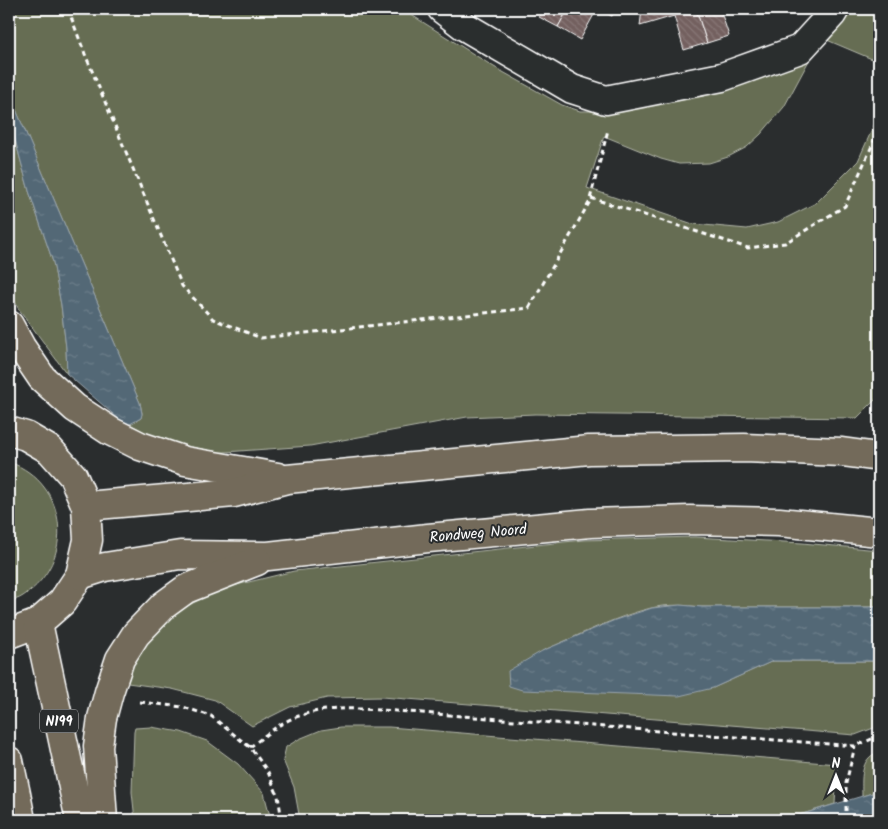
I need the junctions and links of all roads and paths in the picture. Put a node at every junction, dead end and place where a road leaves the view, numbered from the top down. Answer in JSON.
{"nodes":[{"id":1,"x":68,"y":9,"type":"edge"},
{"id":2,"x":442,"y":9,"type":"edge"},
{"id":3,"x":835,"y":9,"type":"edge"},
{"id":4,"x":469,"y":17,"type":"edge"},
{"id":5,"x":610,"y":122,"type":"dead end"},
{"id":6,"x":879,"y":130,"type":"edge"},
{"id":7,"x":591,"y":198,"type":"junction"},
{"id":8,"x":9,"y":326,"type":"edge"},
{"id":9,"x":9,"y":431,"type":"edge"},
{"id":10,"x":879,"y":457,"type":"edge"},
{"id":11,"x":287,"y":479,"type":"junction"},
{"id":12,"x":86,"y":506,"type":"junction"},
{"id":13,"x":879,"y":532,"type":"edge"},
{"id":14,"x":268,"y":556,"type":"junction"},
{"id":15,"x":80,"y":575,"type":"junction"},
{"id":16,"x":38,"y":622,"type":"junction"},
{"id":17,"x":9,"y":634,"type":"edge"},
{"id":18,"x":139,"y":702,"type":"dead end"},
{"id":19,"x":879,"y":736,"type":"edge"},
{"id":20,"x":855,"y":746,"type":"junction"},
{"id":21,"x":250,"y":748,"type":"junction"},
{"id":22,"x":9,"y":761,"type":"edge"},
{"id":23,"x":21,"y":820,"type":"edge"},
{"id":24,"x":80,"y":820,"type":"edge"},
{"id":25,"x":103,"y":820,"type":"edge"},
{"id":26,"x":282,"y":820,"type":"edge"},
{"id":27,"x":846,"y":820,"type":"edge"}],
"edges":[{"from":1,"to":7,"type":"path"},
{"from":2,"to":4,"type":"street"},
{"from":3,"to":4,"type":"street"},
{"from":5,"to":7,"type":"path"},
{"from":6,"to":7,"type":"path"},
{"from":8,"to":11,"type":"main road"},
{"from":9,"to":12,"type":"main road"},
{"from":10,"to":11,"type":"main road"},
{"from":11,"to":12,"type":"main road"},
{"from":12,"to":15,"type":"main road"},
{"from":13,"to":14,"type":"main road","name":"Rondweg Noord"},
{"from":14,"to":15,"type":"main road","name":"Rondweg Noord"},
{"from":14,"to":25,"type":"main road"},
{"from":15,"to":16,"type":"main road"},
{"from":16,"to":17,"type":"main road"},
{"from":16,"to":24,"type":"main road","number":"N199"},
{"from":18,"to":21,"type":"path"},
{"from":19,"to":20,"type":"path"},
{"from":20,"to":21,"type":"path"},
{"from":20,"to":27,"type":"path"},
{"from":21,"to":26,"type":"path"},
{"from":22,"to":23,"type":"main road"}]}
